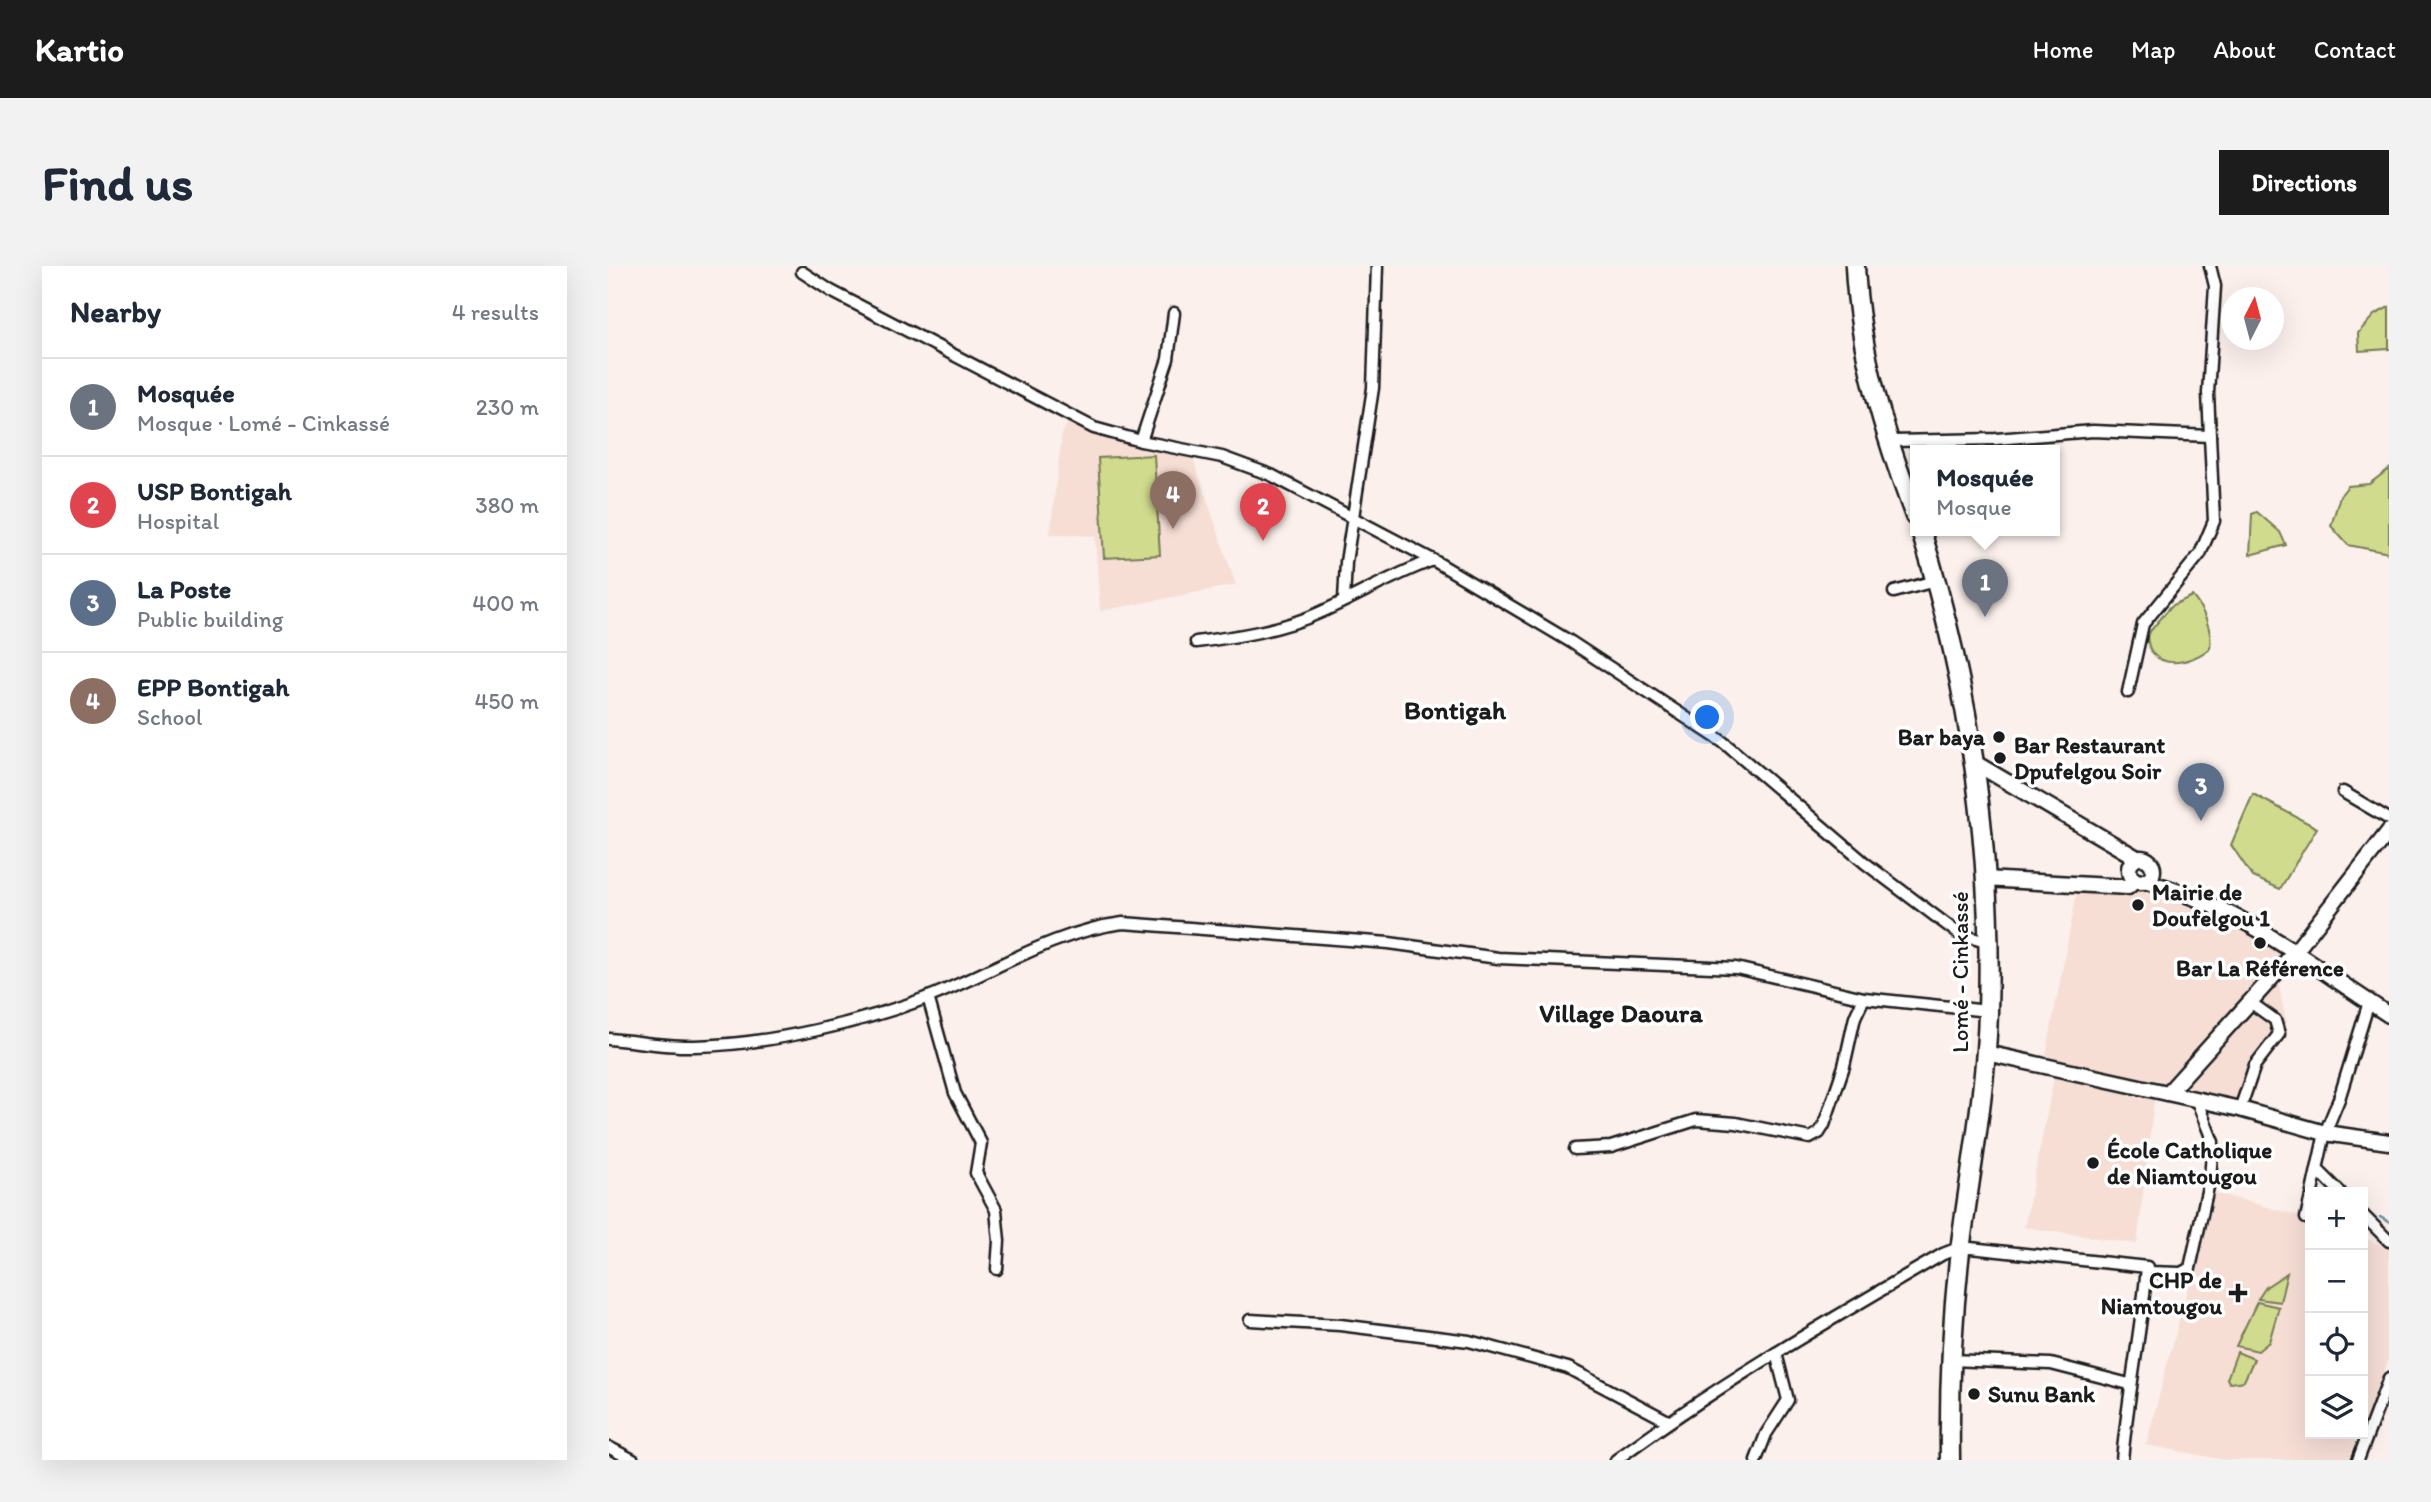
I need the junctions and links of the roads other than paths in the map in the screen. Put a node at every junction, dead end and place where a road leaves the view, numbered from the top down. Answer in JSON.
{"nodes":[{"id":1,"x":1377,"y":266,"type":"edge"},
{"id":2,"x":1855,"y":266,"type":"edge"},
{"id":3,"x":2210,"y":266,"type":"edge"},
{"id":4,"x":801,"y":272,"type":"dead end"},
{"id":5,"x":1174,"y":313,"type":"dead end"},
{"id":6,"x":2210,"y":436,"type":"junction"},
{"id":7,"x":1141,"y":441,"type":"junction"},
{"id":8,"x":1891,"y":441,"type":"junction"},
{"id":9,"x":1910,"y":500,"type":"edge"},
{"id":10,"x":1354,"y":520,"type":"junction"},
{"id":11,"x":1922,"y":536,"type":"edge"},
{"id":12,"x":1433,"y":560,"type":"junction"},
{"id":13,"x":1935,"y":582,"type":"junction"},
{"id":14,"x":1894,"y":592,"type":"dead end"},
{"id":15,"x":1344,"y":600,"type":"junction"},
{"id":16,"x":1196,"y":642,"type":"dead end"},
{"id":17,"x":2128,"y":692,"type":"dead end"},
{"id":18,"x":1975,"y":763,"type":"junction"},
{"id":19,"x":2343,"y":792,"type":"dead end"},
{"id":20,"x":2389,"y":819,"type":"edge"},
{"id":21,"x":2389,"y":831,"type":"edge"},
{"id":22,"x":2137,"y":858,"type":"junction"},
{"id":23,"x":2152,"y":866,"type":"junction"},
{"id":24,"x":1985,"y":879,"type":"junction"},
{"id":25,"x":2140,"y":880,"type":"junction"},
{"id":26,"x":2186,"y":892,"type":"junction"},
{"id":27,"x":1986,"y":942,"type":"junction"},
{"id":28,"x":2295,"y":952,"type":"junction"},
{"id":29,"x":928,"y":997,"type":"junction"},
{"id":30,"x":1864,"y":998,"type":"junction"},
{"id":31,"x":2249,"y":1002,"type":"junction"},
{"id":32,"x":2369,"y":1002,"type":"junction"},
{"id":33,"x":1988,"y":1011,"type":"junction"},
{"id":34,"x":2389,"y":1014,"type":"edge"},
{"id":35,"x":609,"y":1039,"type":"edge"},
{"id":36,"x":1986,"y":1053,"type":"junction"},
{"id":37,"x":2168,"y":1093,"type":"junction"},
{"id":38,"x":2196,"y":1099,"type":"junction"},
{"id":39,"x":2240,"y":1109,"type":"junction"},
{"id":40,"x":2325,"y":1133,"type":"junction"},
{"id":41,"x":2389,"y":1142,"type":"edge"},
{"id":42,"x":1575,"y":1149,"type":"dead end"},
{"id":43,"x":2318,"y":1170,"type":"junction"},
{"id":44,"x":2313,"y":1187,"type":"edge"},
{"id":45,"x":2335,"y":1187,"type":"edge"},
{"id":46,"x":2368,"y":1220,"type":"edge"},
{"id":47,"x":2389,"y":1241,"type":"edge"},
{"id":48,"x":1961,"y":1247,"type":"junction"},
{"id":49,"x":997,"y":1269,"type":"dead end"},
{"id":50,"x":2147,"y":1272,"type":"junction"},
{"id":51,"x":1250,"y":1320,"type":"dead end"},
{"id":52,"x":1776,"y":1353,"type":"junction"},
{"id":53,"x":1951,"y":1360,"type":"junction"},
{"id":54,"x":2389,"y":1378,"type":"edge"},
{"id":55,"x":2129,"y":1384,"type":"junction"},
{"id":56,"x":1668,"y":1421,"type":"junction"},
{"id":57,"x":610,"y":1448,"type":"edge"},
{"id":58,"x":633,"y":1460,"type":"edge"},
{"id":59,"x":1616,"y":1460,"type":"edge"},
{"id":60,"x":1756,"y":1460,"type":"edge"},
{"id":61,"x":1949,"y":1460,"type":"edge"},
{"id":62,"x":2122,"y":1460,"type":"edge"},
{"id":63,"x":2358,"y":1460,"type":"edge"}],
"edges":[{"from":1,"to":10,"type":"street"},
{"from":2,"to":8,"type":"highway"},
{"from":3,"to":6,"type":"street"},
{"from":4,"to":7,"type":"street"},
{"from":5,"to":7,"type":"street"},
{"from":6,"to":8,"type":"street"},
{"from":6,"to":17,"type":"street"},
{"from":7,"to":10,"type":"street"},
{"from":8,"to":9,"type":"highway"},
{"from":10,"to":12,"type":"street"},
{"from":10,"to":15,"type":"street"},
{"from":11,"to":13,"type":"highway","name":"Lomé - Cinkassé"},
{"from":12,"to":15,"type":"street"},
{"from":12,"to":27,"type":"street"},
{"from":13,"to":14,"type":"street"},
{"from":13,"to":18,"type":"highway","name":"Lomé - Cinkassé"},
{"from":15,"to":16,"type":"street"},
{"from":18,"to":22,"type":"main road"},
{"from":18,"to":24,"type":"highway","name":"Lomé - Cinkassé"},
{"from":19,"to":20,"type":"street"},
{"from":21,"to":28,"type":"main road"},
{"from":22,"to":23,"type":"main road"},
{"from":22,"to":25,"type":"main road"},
{"from":23,"to":25,"type":"main road"},
{"from":23,"to":26,"type":"main road"},
{"from":24,"to":25,"type":"main road"},
{"from":24,"to":27,"type":"highway","name":"Lomé - Cinkassé"},
{"from":25,"to":26,"type":"main road"},
{"from":26,"to":28,"type":"main road"},
{"from":27,"to":33,"type":"highway","name":"Lomé - Cinkassé"},
{"from":28,"to":31,"type":"main road"},
{"from":28,"to":32,"type":"main road"},
{"from":29,"to":30,"type":"street"},
{"from":29,"to":35,"type":"street"},
{"from":29,"to":49,"type":"street"},
{"from":30,"to":33,"type":"street"},
{"from":30,"to":42,"type":"street"},
{"from":31,"to":37,"type":"main road"},
{"from":31,"to":39,"type":"street"},
{"from":32,"to":34,"type":"main road"},
{"from":32,"to":40,"type":"street"},
{"from":33,"to":36,"type":"highway","name":"Lomé - Cinkassé"},
{"from":36,"to":37,"type":"main road"},
{"from":36,"to":48,"type":"highway","name":"Lomé - Cinkassé"},
{"from":37,"to":38,"type":"main road"},
{"from":38,"to":39,"type":"main road"},
{"from":38,"to":50,"type":"street"},
{"from":39,"to":40,"type":"main road"},
{"from":40,"to":41,"type":"main road"},
{"from":40,"to":43,"type":"street"},
{"from":43,"to":44,"type":"street"},
{"from":43,"to":45,"type":"street"},
{"from":46,"to":47,"type":"street"},
{"from":48,"to":50,"type":"street"},
{"from":48,"to":52,"type":"street"},
{"from":48,"to":53,"type":"highway","name":"Lomé - Cinkassé"},
{"from":50,"to":55,"type":"street"},
{"from":51,"to":56,"type":"street"},
{"from":52,"to":56,"type":"street"},
{"from":52,"to":60,"type":"street"},
{"from":53,"to":55,"type":"street"},
{"from":53,"to":61,"type":"highway","name":"Lomé - Cinkassé"},
{"from":54,"to":63,"type":"street"},
{"from":55,"to":62,"type":"street"},
{"from":56,"to":59,"type":"street"},
{"from":57,"to":58,"type":"street"}]}
